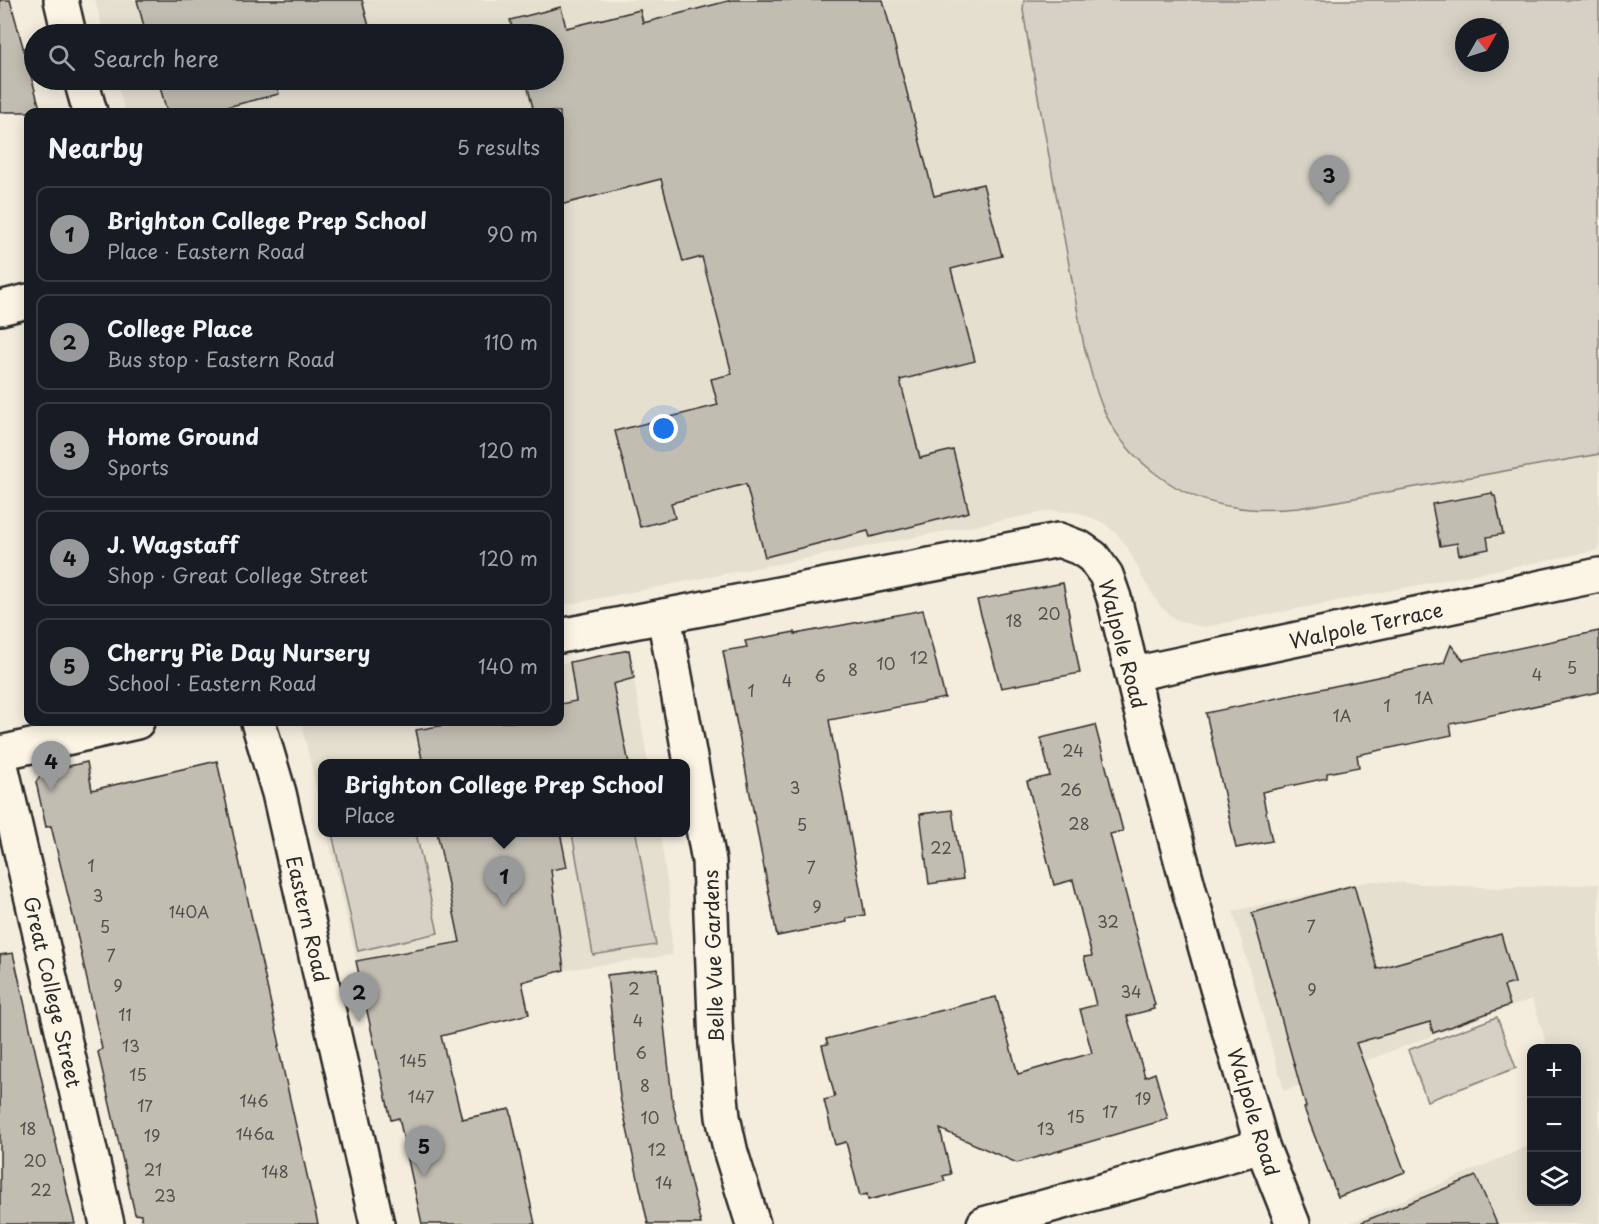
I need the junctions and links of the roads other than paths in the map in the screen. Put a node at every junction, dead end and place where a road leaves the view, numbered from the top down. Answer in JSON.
{"nodes":[{"id":1,"x":60,"y":0,"type":"edge"},
{"id":2,"x":66,"y":24,"type":"edge"},
{"id":3,"x":84,"y":90,"type":"edge"},
{"id":4,"x":89,"y":108,"type":"edge"},
{"id":5,"x":24,"y":302,"type":"edge"},
{"id":6,"x":0,"y":308,"type":"edge"},
{"id":7,"x":1599,"y":575,"type":"edge"},
{"id":8,"x":664,"y":616,"type":"junction"},
{"id":9,"x":564,"y":635,"type":"edge"},
{"id":10,"x":1133,"y":674,"type":"junction"},
{"id":11,"x":119,"y":726,"type":"edge"},
{"id":12,"x":259,"y":726,"type":"edge"},
{"id":13,"x":0,"y":753,"type":"edge"},
{"id":14,"x":0,"y":760,"type":"edge"},
{"id":15,"x":1262,"y":1146,"type":"junction"},
{"id":16,"x":107,"y":1224,"type":"edge"},
{"id":17,"x":377,"y":1224,"type":"edge"},
{"id":18,"x":753,"y":1224,"type":"edge"},
{"id":19,"x":984,"y":1224,"type":"edge"},
{"id":20,"x":1293,"y":1224,"type":"edge"}],
"edges":[{"from":1,"to":2,"type":"street"},
{"from":3,"to":4,"type":"street"},
{"from":5,"to":6,"type":"street"},
{"from":7,"to":10,"type":"street","name":"Walpole Terrace"},
{"from":8,"to":9,"type":"street","name":"Walpole Road"},
{"from":8,"to":10,"type":"street","name":"Walpole Road"},
{"from":8,"to":18,"type":"street","name":"Belle Vue Gardens"},
{"from":10,"to":15,"type":"street","name":"Walpole Road"},
{"from":11,"to":13,"type":"street"},
{"from":12,"to":17,"type":"street","name":"Eastern Road"},
{"from":14,"to":16,"type":"street","name":"Great College Street"},
{"from":15,"to":19,"type":"street"},
{"from":15,"to":20,"type":"street","name":"Walpole Road"}]}
